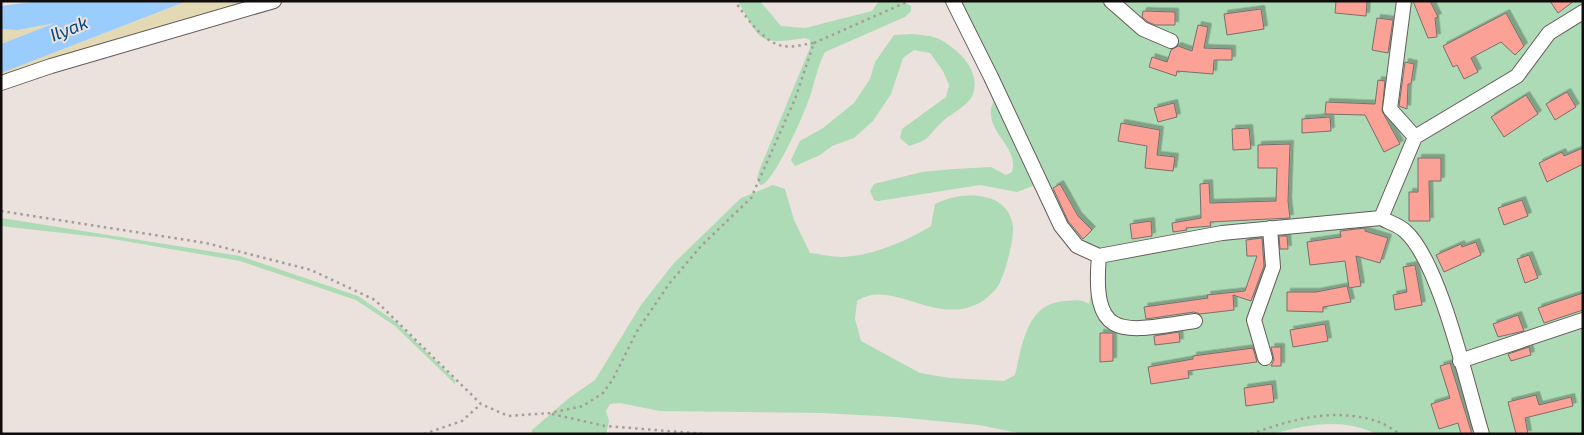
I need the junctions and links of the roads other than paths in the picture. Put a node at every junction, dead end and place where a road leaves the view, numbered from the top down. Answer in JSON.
{"nodes":[{"id":1,"x":274,"y":1,"type":"edge"},
{"id":2,"x":952,"y":1,"type":"edge"},
{"id":3,"x":1110,"y":1,"type":"edge"},
{"id":4,"x":1404,"y":1,"type":"edge"},
{"id":5,"x":1583,"y":12,"type":"edge"},
{"id":6,"x":1172,"y":41,"type":"dead end"},
{"id":7,"x":1,"y":83,"type":"edge"},
{"id":8,"x":1415,"y":137,"type":"junction"},
{"id":9,"x":1381,"y":218,"type":"junction"},
{"id":10,"x":1270,"y":228,"type":"junction"},
{"id":11,"x":1099,"y":256,"type":"junction"},
{"id":12,"x":1195,"y":320,"type":"dead end"},
{"id":13,"x":1583,"y":320,"type":"edge"},
{"id":14,"x":1265,"y":358,"type":"dead end"},
{"id":15,"x":1460,"y":361,"type":"junction"},
{"id":16,"x":1482,"y":434,"type":"edge"}],
"edges":[{"from":1,"to":7,"type":"street"},
{"from":2,"to":11,"type":"street"},
{"from":3,"to":6,"type":"street"},
{"from":4,"to":8,"type":"street"},
{"from":5,"to":8,"type":"street"},
{"from":8,"to":9,"type":"street"},
{"from":9,"to":10,"type":"street"},
{"from":9,"to":15,"type":"street"},
{"from":10,"to":11,"type":"street"},
{"from":10,"to":14,"type":"street"},
{"from":11,"to":12,"type":"street"},
{"from":13,"to":15,"type":"street"},
{"from":15,"to":16,"type":"street"}]}
